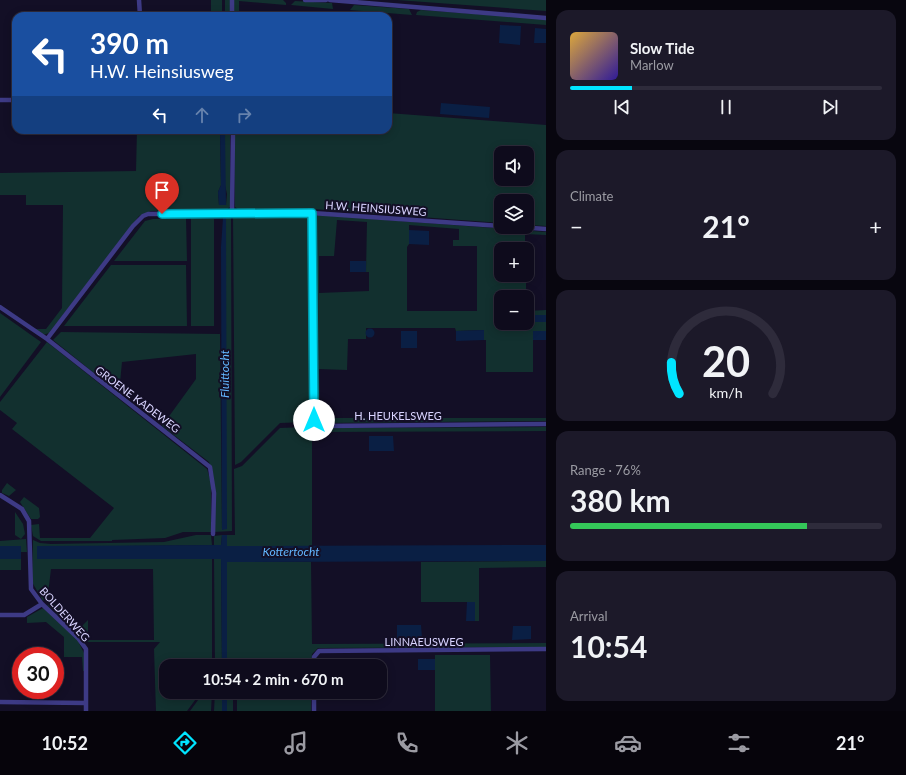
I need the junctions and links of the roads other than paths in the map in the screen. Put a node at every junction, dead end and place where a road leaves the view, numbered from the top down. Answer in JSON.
{"nodes":[{"id":1,"x":140,"y":0,"type":"edge"},
{"id":2,"x":232,"y":0,"type":"edge"},
{"id":3,"x":306,"y":0,"type":"edge"},
{"id":4,"x":326,"y":0,"type":"edge"},
{"id":5,"x":330,"y":0,"type":"edge"},
{"id":6,"x":140,"y":12,"type":"edge"},
{"id":7,"x":232,"y":12,"type":"edge"},
{"id":8,"x":546,"y":18,"type":"edge"},
{"id":9,"x":0,"y":100,"type":"edge"},
{"id":10,"x":12,"y":100,"type":"edge"},
{"id":11,"x":233,"y":134,"type":"edge"},
{"id":12,"x":232,"y":212,"type":"junction"},
{"id":13,"x":312,"y":213,"type":"junction"},
{"id":14,"x":494,"y":226,"type":"edge"},
{"id":15,"x":534,"y":228,"type":"edge"},
{"id":16,"x":546,"y":229,"type":"edge"},
{"id":17,"x":0,"y":307,"type":"edge"},
{"id":18,"x":47,"y":339,"type":"junction"},
{"id":19,"x":546,"y":424,"type":"edge"},
{"id":20,"x":0,"y":495,"type":"edge"},
{"id":21,"x":213,"y":534,"type":"dead end"},
{"id":22,"x":42,"y":604,"type":"junction"},
{"id":23,"x":0,"y":615,"type":"edge"},
{"id":24,"x":546,"y":649,"type":"edge"},
{"id":25,"x":314,"y":659,"type":"edge"},
{"id":26,"x":314,"y":699,"type":"edge"},
{"id":27,"x":0,"y":702,"type":"edge"},
{"id":28,"x":86,"y":703,"type":"junction"},
{"id":29,"x":86,"y":711,"type":"edge"},
{"id":30,"x":314,"y":711,"type":"edge"}],
"edges":[{"from":1,"to":6,"type":"street"},
{"from":2,"to":7,"type":"street"},
{"from":3,"to":4,"type":"street"},
{"from":5,"to":8,"type":"street"},
{"from":9,"to":10,"type":"street"},
{"from":11,"to":12,"type":"street"},
{"from":12,"to":13,"type":"street","name":"H.W. HEINSIUSWEG"},
{"from":12,"to":18,"type":"street","name":"H.W. HEINSIUSWEG"},
{"from":13,"to":14,"type":"street","name":"H.W. HEINSIUSWEG"},
{"from":13,"to":19,"type":"street","name":"H. HEUKELSWEG"},
{"from":15,"to":16,"type":"street"},
{"from":17,"to":18,"type":"street","name":"GROENE KADEWEG"},
{"from":18,"to":21,"type":"street","name":"GROENE KADEWEG"},
{"from":20,"to":22,"type":"street","name":"BOLDERWEG"},
{"from":22,"to":23,"type":"street"},
{"from":22,"to":28,"type":"street","name":"BOLDERWEG"},
{"from":24,"to":25,"type":"street","name":"LINNAEUSWEG"},
{"from":26,"to":30,"type":"street"},
{"from":27,"to":28,"type":"street"},
{"from":28,"to":29,"type":"street","name":"BOLDERWEG"}]}
